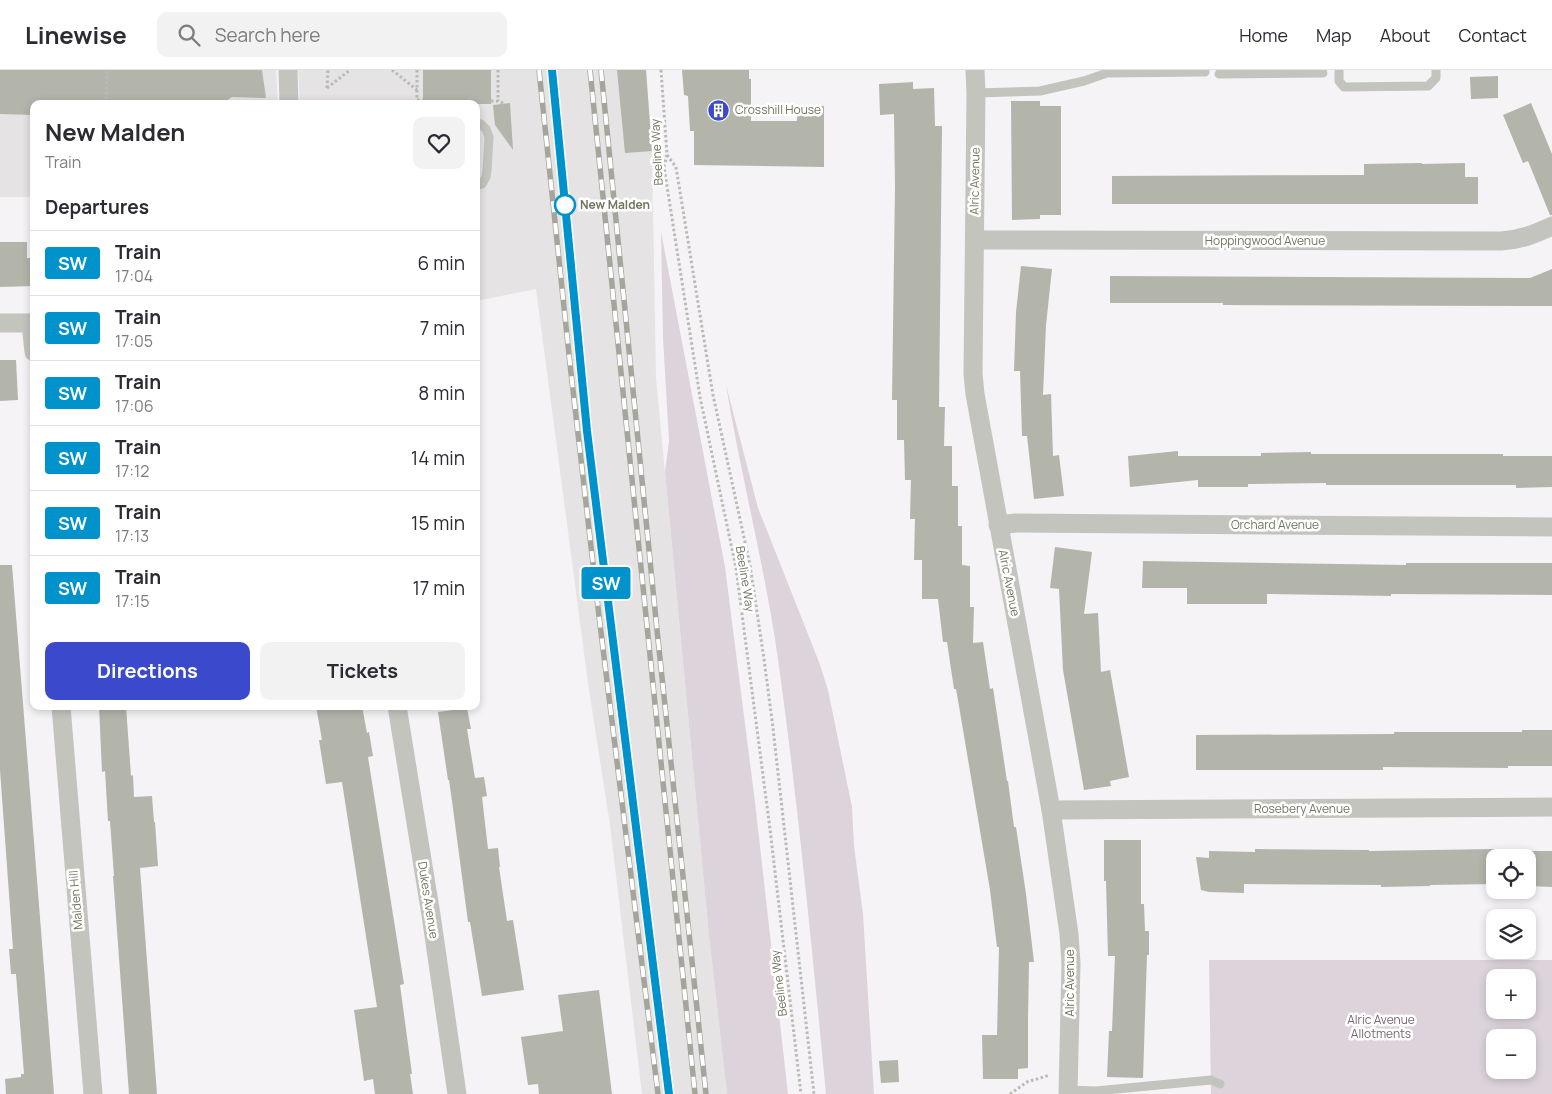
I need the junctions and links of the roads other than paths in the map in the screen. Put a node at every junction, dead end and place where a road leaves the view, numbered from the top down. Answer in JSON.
{"nodes":[{"id":1,"x":288,"y":70,"type":"edge"},
{"id":2,"x":976,"y":70,"type":"edge"},
{"id":3,"x":1339,"y":70,"type":"edge"},
{"id":4,"x":1436,"y":70,"type":"edge"},
{"id":5,"x":1205,"y":72,"type":"dead end"},
{"id":6,"x":1304,"y":72,"type":"edge"},
{"id":7,"x":1323,"y":73,"type":"dead end"},
{"id":8,"x":1219,"y":74,"type":"dead end"},
{"id":9,"x":976,"y":93,"type":"junction"},
{"id":10,"x":289,"y":100,"type":"edge"},
{"id":11,"x":480,"y":124,"type":"edge"},
{"id":12,"x":480,"y":185,"type":"edge"},
{"id":13,"x":1552,"y":226,"type":"edge"},
{"id":14,"x":975,"y":240,"type":"junction"},
{"id":15,"x":0,"y":323,"type":"edge"},
{"id":16,"x":30,"y":323,"type":"edge"},
{"id":17,"x":998,"y":525,"type":"junction"},
{"id":18,"x":1552,"y":526,"type":"edge"},
{"id":19,"x":61,"y":710,"type":"edge"},
{"id":20,"x":398,"y":710,"type":"edge"},
{"id":21,"x":1552,"y":807,"type":"edge"},
{"id":22,"x":1051,"y":810,"type":"junction"},
{"id":23,"x":1220,"y":1084,"type":"dead end"},
{"id":24,"x":1068,"y":1092,"type":"edge"},
{"id":25,"x":93,"y":1094,"type":"edge"},
{"id":26,"x":457,"y":1094,"type":"edge"}],
"edges":[{"from":1,"to":10,"type":"street"},
{"from":2,"to":9,"type":"street","name":"Alric Avenue"},
{"from":3,"to":4,"type":"lane"},
{"from":5,"to":9,"type":"lane"},
{"from":6,"to":7,"type":"lane"},
{"from":6,"to":8,"type":"lane"},
{"from":9,"to":14,"type":"street","name":"Alric Avenue"},
{"from":11,"to":12,"type":"lane"},
{"from":13,"to":14,"type":"street","name":"Hoppingwood Avenue"},
{"from":14,"to":17,"type":"street","name":"Alric Avenue"},
{"from":15,"to":16,"type":"street"},
{"from":17,"to":18,"type":"street","name":"Orchard Avenue"},
{"from":17,"to":22,"type":"street","name":"Alric Avenue"},
{"from":19,"to":25,"type":"street","name":"Malden Hill"},
{"from":20,"to":26,"type":"street","name":"Dukes Avenue"},
{"from":21,"to":22,"type":"street","name":"Rosebery Avenue"},
{"from":22,"to":24,"type":"street","name":"Alric Avenue"},
{"from":23,"to":24,"type":"lane"}]}
